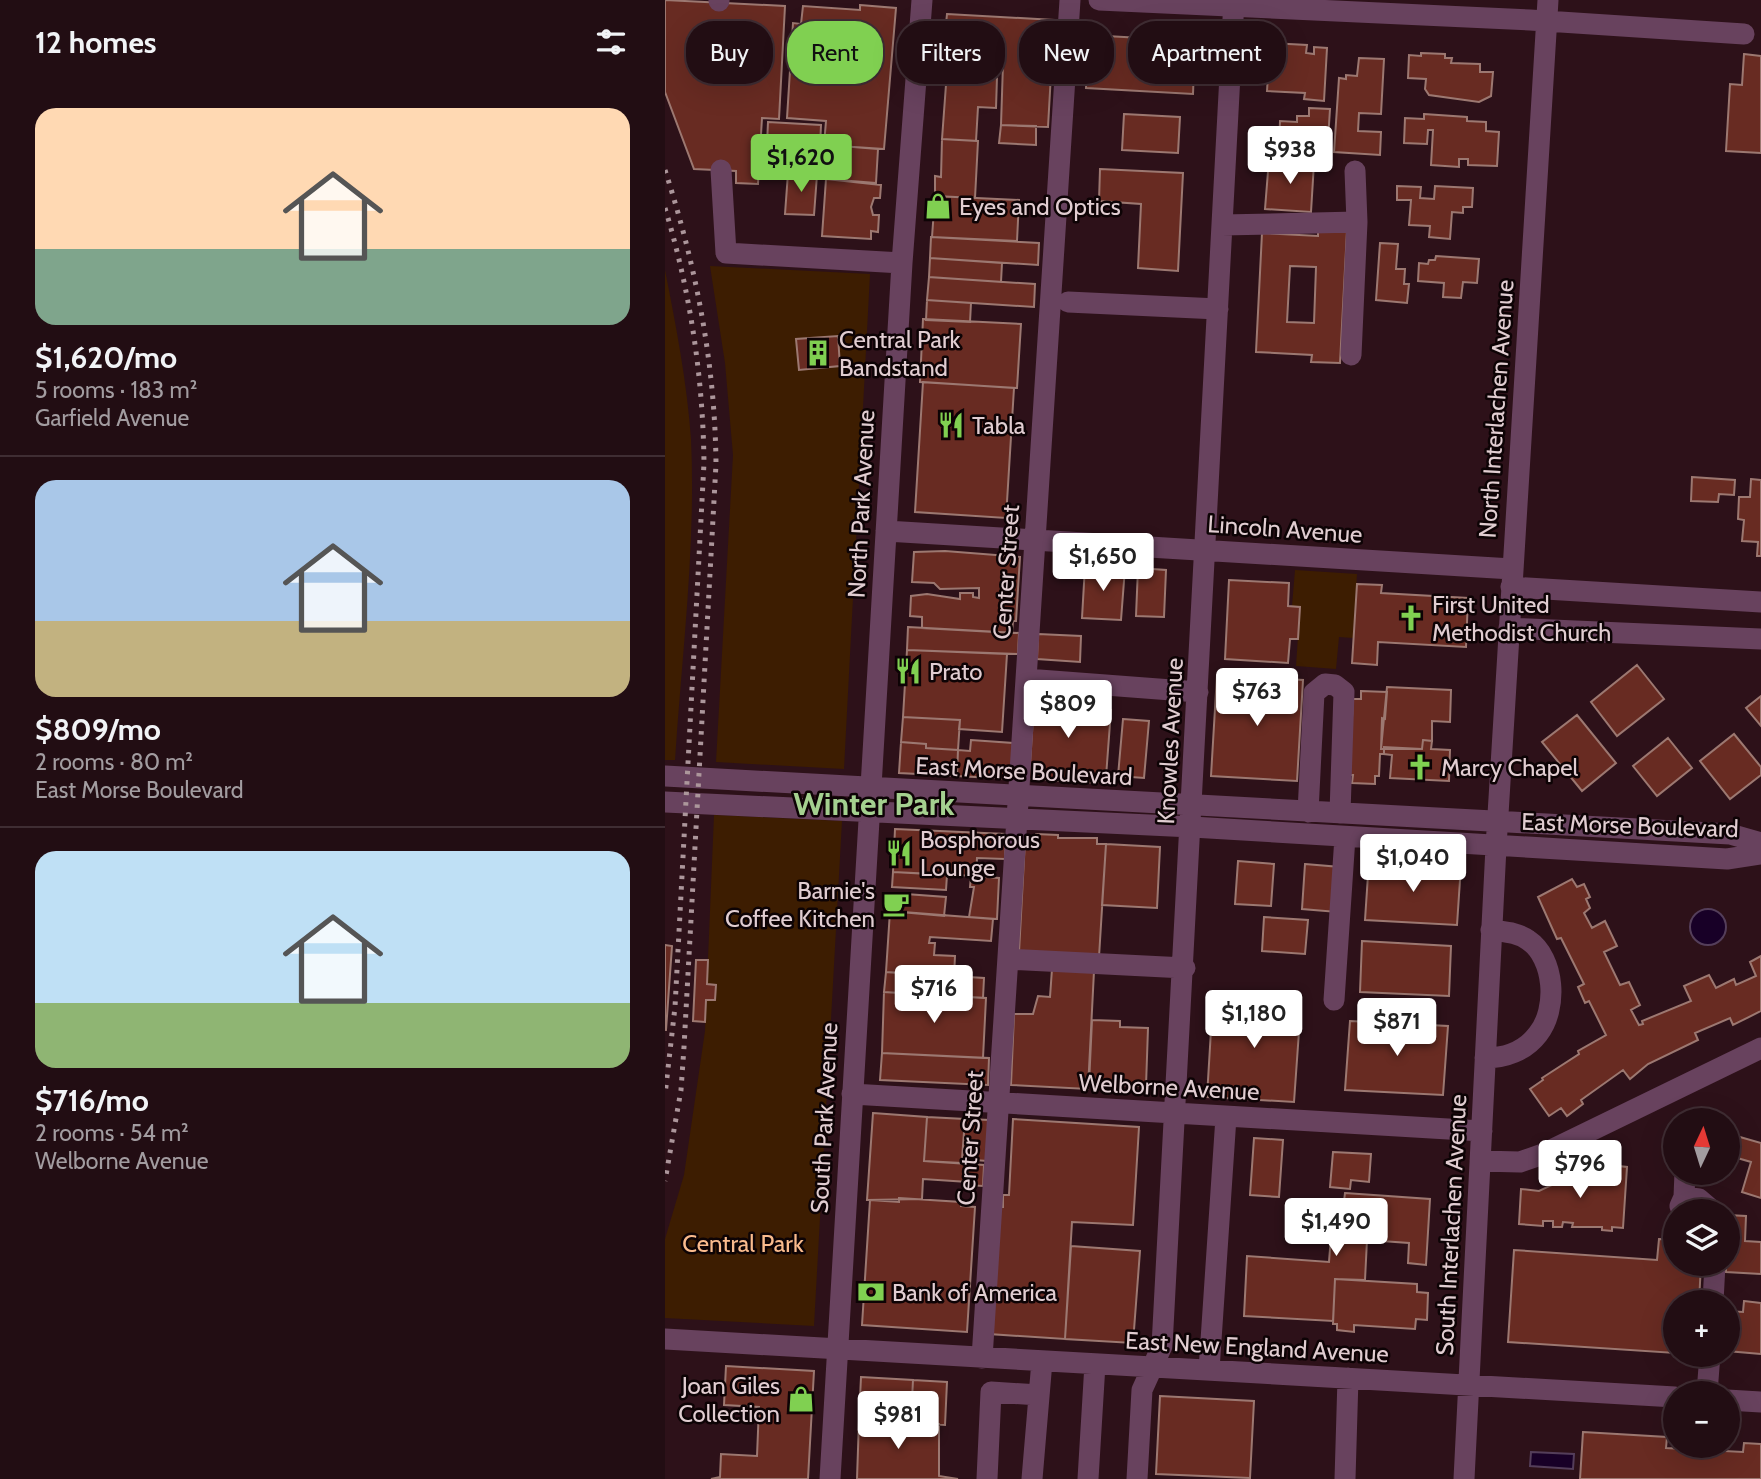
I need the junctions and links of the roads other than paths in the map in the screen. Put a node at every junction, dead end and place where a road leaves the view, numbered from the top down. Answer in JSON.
{"nodes":[{"id":1,"x":922,"y":0,"type":"edge"},
{"id":2,"x":1070,"y":0,"type":"edge"},
{"id":3,"x":1099,"y":0,"type":"edge"},
{"id":4,"x":1234,"y":4,"type":"edge"},
{"id":5,"x":1442,"y":8,"type":"edge"},
{"id":6,"x":1548,"y":10,"type":"edge"},
{"id":7,"x":1744,"y":34,"type":"dead end"},
{"id":8,"x":721,"y":170,"type":"dead end"},
{"id":9,"x":1355,"y":171,"type":"dead end"},
{"id":10,"x":1357,"y":222,"type":"junction"},
{"id":11,"x":1222,"y":225,"type":"junction"},
{"id":12,"x":902,"y":263,"type":"junction"},
{"id":13,"x":1069,"y":302,"type":"dead end"},
{"id":14,"x":1218,"y":309,"type":"junction"},
{"id":15,"x":1351,"y":355,"type":"dead end"},
{"id":16,"x":886,"y":531,"type":"junction"},
{"id":17,"x":1034,"y":539,"type":"junction"},
{"id":18,"x":1205,"y":550,"type":"junction"},
{"id":19,"x":1512,"y":578,"type":"junction"},
{"id":20,"x":1761,"y":602,"type":"edge"},
{"id":21,"x":1509,"y":628,"type":"junction"},
{"id":22,"x":1761,"y":639,"type":"edge"},
{"id":23,"x":1026,"y":679,"type":"junction"},
{"id":24,"x":1198,"y":692,"type":"junction"},
{"id":25,"x":665,"y":776,"type":"edge"},
{"id":26,"x":665,"y":802,"type":"edge"},
{"id":27,"x":869,"y":802,"type":"junction"},
{"id":28,"x":1018,"y":808,"type":"junction"},
{"id":29,"x":1308,"y":812,"type":"junction"},
{"id":30,"x":1340,"y":813,"type":"junction"},
{"id":31,"x":1192,"y":817,"type":"junction"},
{"id":32,"x":1497,"y":821,"type":"junction"},
{"id":33,"x":1345,"y":837,"type":"junction"},
{"id":34,"x":1761,"y":843,"type":"edge"},
{"id":35,"x":1496,"y":847,"type":"junction"},
{"id":36,"x":1761,"y":854,"type":"edge"},
{"id":37,"x":1491,"y":930,"type":"junction"},
{"id":38,"x":1008,"y":958,"type":"junction"},
{"id":39,"x":1185,"y":968,"type":"junction"},
{"id":40,"x":1334,"y":1000,"type":"dead end"},
{"id":41,"x":1761,"y":1048,"type":"edge"},
{"id":42,"x":1485,"y":1058,"type":"junction"},
{"id":43,"x":852,"y":1094,"type":"junction"},
{"id":44,"x":998,"y":1103,"type":"junction"},
{"id":45,"x":1177,"y":1114,"type":"junction"},
{"id":46,"x":1226,"y":1117,"type":"junction"},
{"id":47,"x":1482,"y":1131,"type":"junction"},
{"id":48,"x":1481,"y":1161,"type":"junction"},
{"id":49,"x":665,"y":1339,"type":"edge"},
{"id":50,"x":837,"y":1349,"type":"junction"},
{"id":51,"x":982,"y":1358,"type":"junction"},
{"id":52,"x":1042,"y":1361,"type":"junction"},
{"id":53,"x":1095,"y":1364,"type":"junction"},
{"id":54,"x":1152,"y":1367,"type":"junction"},
{"id":55,"x":1209,"y":1370,"type":"junction"},
{"id":56,"x":1348,"y":1378,"type":"junction"},
{"id":57,"x":1469,"y":1385,"type":"junction"},
{"id":58,"x":1039,"y":1395,"type":"junction"},
{"id":59,"x":1663,"y":1396,"type":"edge"},
{"id":60,"x":1740,"y":1401,"type":"edge"},
{"id":61,"x":1761,"y":1402,"type":"edge"},
{"id":62,"x":830,"y":1479,"type":"edge"},
{"id":63,"x":987,"y":1479,"type":"edge"},
{"id":64,"x":1032,"y":1479,"type":"edge"},
{"id":65,"x":1088,"y":1479,"type":"edge"},
{"id":66,"x":1137,"y":1479,"type":"edge"},
{"id":67,"x":1345,"y":1479,"type":"edge"},
{"id":68,"x":1464,"y":1479,"type":"edge"}],
"edges":[{"from":1,"to":12,"type":"street","name":"North Park Avenue"},
{"from":2,"to":17,"type":"street","name":"Center Street"},
{"from":3,"to":4,"type":"street"},
{"from":4,"to":5,"type":"street"},
{"from":4,"to":11,"type":"street","name":"Knowles Avenue"},
{"from":5,"to":6,"type":"street"},
{"from":6,"to":7,"type":"street"},
{"from":6,"to":19,"type":"street","name":"North Interlachen Avenue"},
{"from":8,"to":12,"type":"street"},
{"from":9,"to":10,"type":"street"},
{"from":10,"to":11,"type":"street"},
{"from":10,"to":15,"type":"street"},
{"from":11,"to":14,"type":"street","name":"Knowles Avenue"},
{"from":12,"to":16,"type":"street","name":"North Park Avenue"},
{"from":13,"to":14,"type":"street"},
{"from":14,"to":18,"type":"street","name":"Knowles Avenue"},
{"from":16,"to":17,"type":"street","name":"Lincoln Avenue"},
{"from":16,"to":27,"type":"street","name":"North Park Avenue"},
{"from":17,"to":18,"type":"street","name":"Lincoln Avenue"},
{"from":17,"to":23,"type":"street","name":"Center Street"},
{"from":18,"to":19,"type":"street","name":"Lincoln Avenue"},
{"from":18,"to":24,"type":"street","name":"Knowles Avenue"},
{"from":19,"to":20,"type":"street","name":"Lincoln Avenue"},
{"from":19,"to":21,"type":"street","name":"North Interlachen Avenue"},
{"from":21,"to":22,"type":"street"},
{"from":21,"to":32,"type":"street","name":"North Interlachen Avenue"},
{"from":23,"to":24,"type":"street"},
{"from":23,"to":28,"type":"street","name":"Center Street"},
{"from":24,"to":31,"type":"street","name":"Knowles Avenue"},
{"from":25,"to":27,"type":"street"},
{"from":26,"to":27,"type":"street"},
{"from":27,"to":28,"type":"street","name":"East Morse Boulevard"},
{"from":27,"to":43,"type":"street","name":"South Park Avenue"},
{"from":28,"to":31,"type":"street","name":"East Morse Boulevard"},
{"from":28,"to":38,"type":"street","name":"Center Street"},
{"from":29,"to":30,"type":"street","name":"East Morse Boulevard"},
{"from":29,"to":30,"type":"street"},
{"from":29,"to":31,"type":"street","name":"East Morse Boulevard"},
{"from":30,"to":32,"type":"street","name":"East Morse Boulevard"},
{"from":31,"to":33,"type":"street","name":"East Morse Boulevard"},
{"from":31,"to":39,"type":"street","name":"Knowles Avenue"},
{"from":32,"to":34,"type":"street","name":"East Morse Boulevard"},
{"from":32,"to":35,"type":"street","name":"North Interlachen Avenue"},
{"from":33,"to":35,"type":"street","name":"East Morse Boulevard"},
{"from":33,"to":40,"type":"street"},
{"from":35,"to":36,"type":"street","name":"East Morse Boulevard"},
{"from":35,"to":37,"type":"street","name":"South Interlachen Avenue"},
{"from":37,"to":42,"type":"street","name":"South Interlachen Avenue"},
{"from":37,"to":42,"type":"street"},
{"from":38,"to":39,"type":"street"},
{"from":38,"to":44,"type":"street","name":"Center Street"},
{"from":39,"to":45,"type":"street","name":"Knowles Avenue"},
{"from":41,"to":48,"type":"street"},
{"from":42,"to":47,"type":"street","name":"South Interlachen Avenue"},
{"from":43,"to":44,"type":"street","name":"Welborne Avenue"},
{"from":43,"to":50,"type":"street","name":"South Park Avenue"},
{"from":44,"to":45,"type":"street","name":"Welborne Avenue"},
{"from":44,"to":51,"type":"street","name":"Center Street"},
{"from":45,"to":46,"type":"street","name":"Welborne Avenue"},
{"from":45,"to":54,"type":"street","name":"Knowles Avenue"},
{"from":46,"to":47,"type":"street","name":"Welborne Avenue"},
{"from":46,"to":55,"type":"street"},
{"from":47,"to":48,"type":"street","name":"South Interlachen Avenue"},
{"from":48,"to":57,"type":"street","name":"South Interlachen Avenue"},
{"from":49,"to":50,"type":"street","name":"East New England Avenue"},
{"from":50,"to":51,"type":"street","name":"East New England Avenue"},
{"from":50,"to":62,"type":"street","name":"South Park Avenue"},
{"from":51,"to":52,"type":"street","name":"East New England Avenue"},
{"from":52,"to":53,"type":"street","name":"East New England Avenue"},
{"from":52,"to":58,"type":"street"},
{"from":53,"to":54,"type":"street","name":"East New England Avenue"},
{"from":53,"to":65,"type":"street"},
{"from":54,"to":55,"type":"street","name":"East New England Avenue"},
{"from":54,"to":66,"type":"street","name":"Knowles Avenue"},
{"from":55,"to":56,"type":"street","name":"East New England Avenue"},
{"from":56,"to":57,"type":"street","name":"East New England Avenue"},
{"from":56,"to":67,"type":"street"},
{"from":57,"to":59,"type":"street","name":"East New England Avenue"},
{"from":57,"to":68,"type":"street","name":"South Interlachen Avenue"},
{"from":58,"to":63,"type":"street"},
{"from":58,"to":64,"type":"street"},
{"from":60,"to":61,"type":"street"}]}
